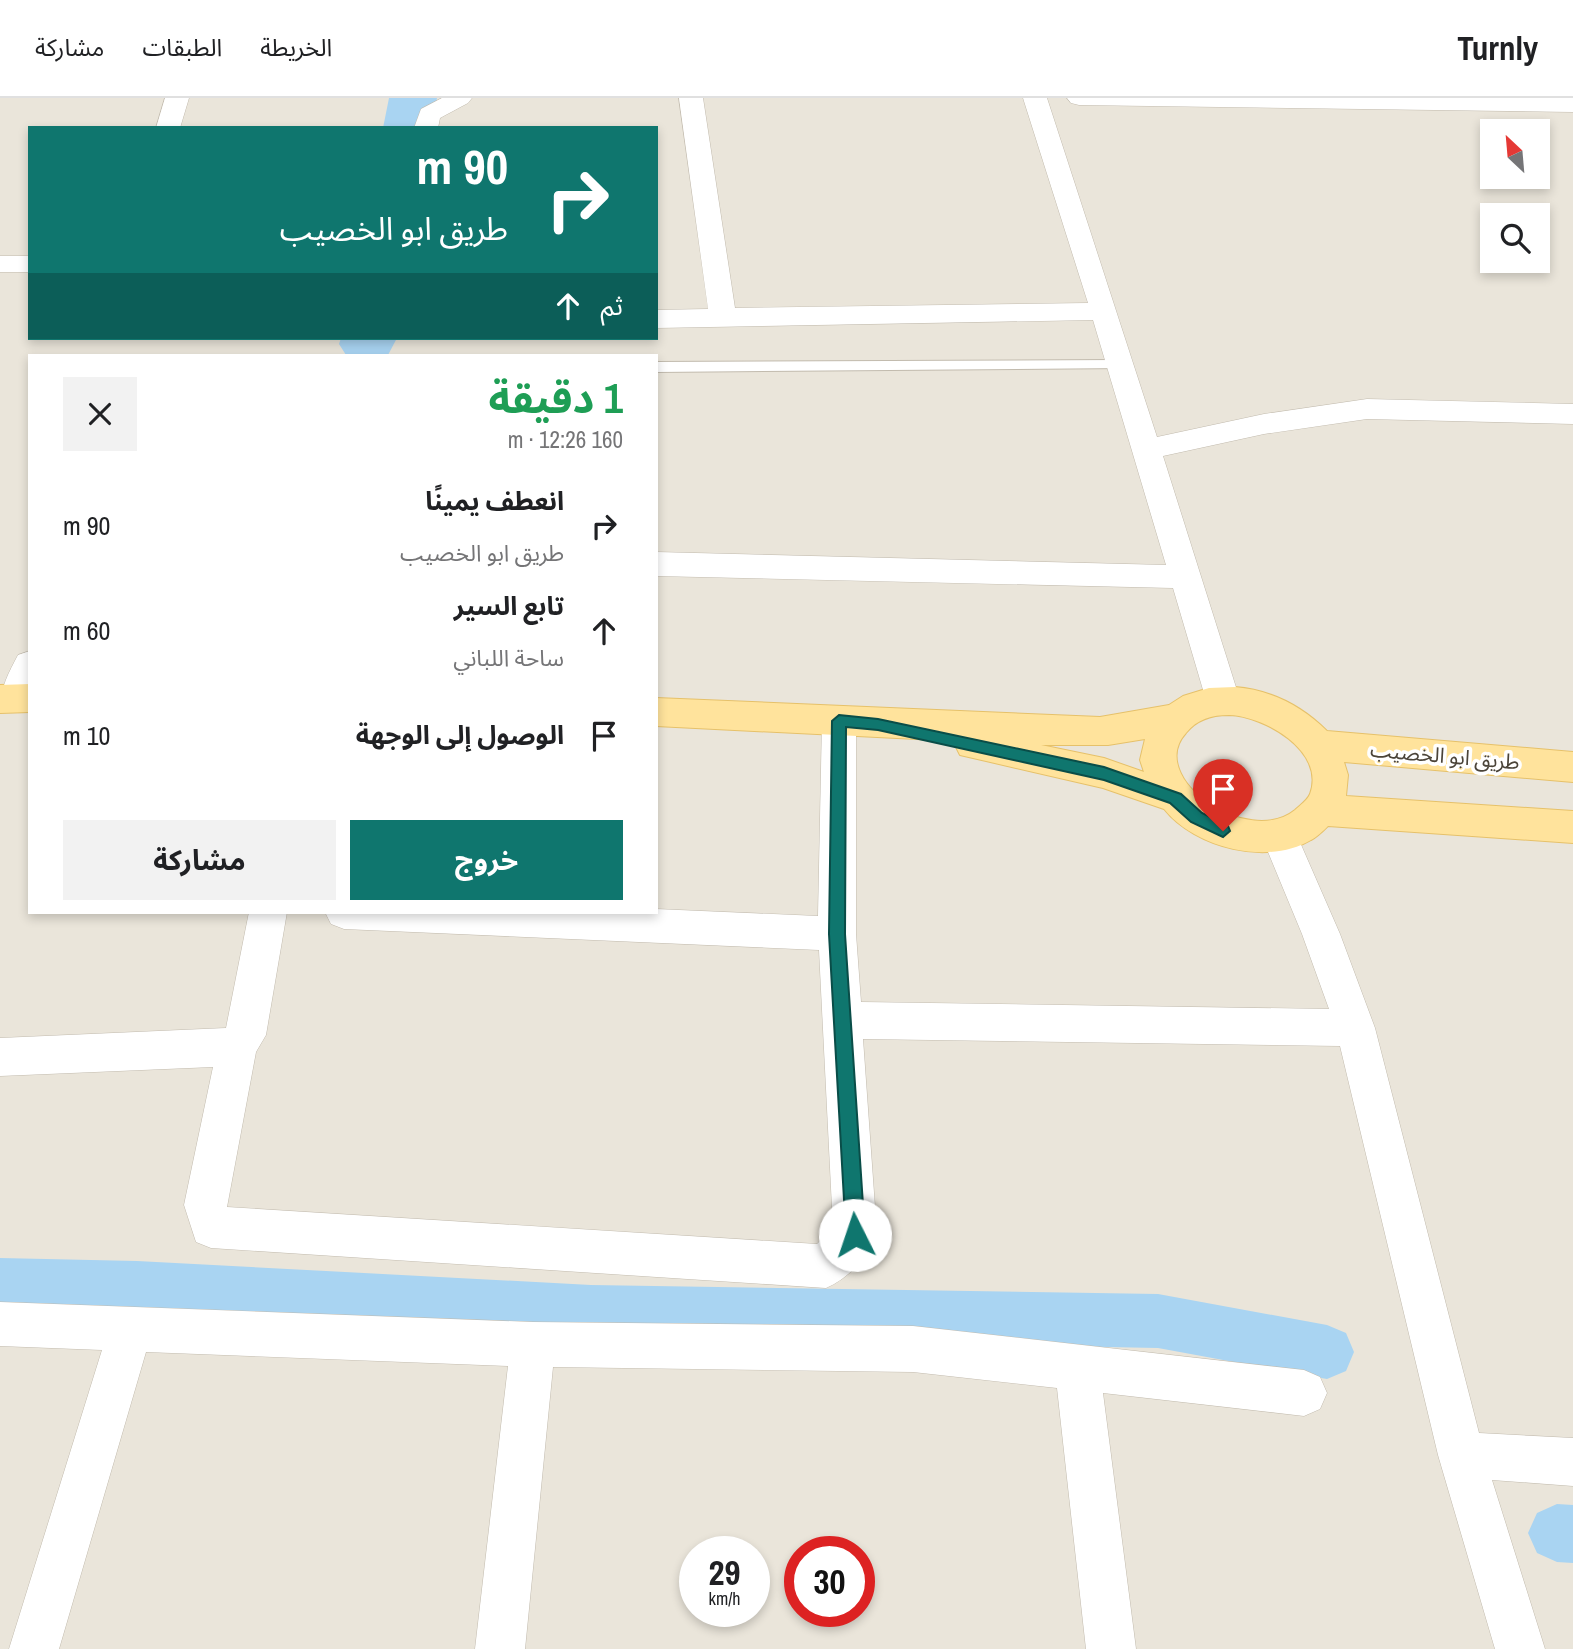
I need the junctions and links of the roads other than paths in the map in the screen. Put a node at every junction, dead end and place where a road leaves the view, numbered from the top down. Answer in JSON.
{"nodes":[{"id":1,"x":177,"y":98,"type":"edge"},
{"id":2,"x":460,"y":98,"type":"edge"},
{"id":3,"x":691,"y":98,"type":"edge"},
{"id":4,"x":1035,"y":98,"type":"edge"},
{"id":5,"x":1079,"y":98,"type":"edge"},
{"id":6,"x":1303,"y":100,"type":"edge"},
{"id":7,"x":1573,"y":105,"type":"edge"},
{"id":8,"x":169,"y":126,"type":"edge"},
{"id":9,"x":426,"y":126,"type":"edge"},
{"id":10,"x":0,"y":264,"type":"edge"},
{"id":11,"x":28,"y":264,"type":"edge"},
{"id":12,"x":1104,"y":311,"type":"junction"},
{"id":13,"x":723,"y":317,"type":"junction"},
{"id":14,"x":658,"y":319,"type":"edge"},
{"id":15,"x":1120,"y":365,"type":"junction"},
{"id":16,"x":658,"y":367,"type":"edge"},
{"id":17,"x":1573,"y":414,"type":"edge"},
{"id":18,"x":1145,"y":450,"type":"junction"},
{"id":19,"x":658,"y":564,"type":"edge"},
{"id":20,"x":1185,"y":578,"type":"junction"},
{"id":21,"x":28,"y":668,"type":"edge"},
{"id":22,"x":14,"y":699,"type":"edge"},
{"id":23,"x":1223,"y":700,"type":"junction"},
{"id":24,"x":658,"y":712,"type":"edge"},
{"id":25,"x":1178,"y":717,"type":"junction"},
{"id":26,"x":859,"y":723,"type":"junction"},
{"id":27,"x":1318,"y":745,"type":"junction"},
{"id":28,"x":1573,"y":767,"type":"edge"},
{"id":29,"x":1176,"y":798,"type":"junction"},
{"id":30,"x":1320,"y":810,"type":"junction"},
{"id":31,"x":1573,"y":828,"type":"edge"},
{"id":32,"x":1279,"y":835,"type":"junction"},
{"id":33,"x":268,"y":914,"type":"edge"},
{"id":34,"x":389,"y":914,"type":"edge"},
{"id":35,"x":837,"y":934,"type":"junction"},
{"id":36,"x":842,"y":1020,"type":"junction"},
{"id":37,"x":1355,"y":1028,"type":"junction"},
{"id":38,"x":238,"y":1043,"type":"junction"},
{"id":39,"x":0,"y":1057,"type":"edge"},
{"id":40,"x":0,"y":1324,"type":"edge"},
{"id":41,"x":131,"y":1328,"type":"junction"},
{"id":42,"x":533,"y":1344,"type":"junction"},
{"id":43,"x":1077,"y":1367,"type":"junction"},
{"id":44,"x":1304,"y":1393,"type":"dead end"},
{"id":45,"x":1461,"y":1455,"type":"junction"},
{"id":46,"x":1573,"y":1462,"type":"edge"},
{"id":47,"x":34,"y":1649,"type":"edge"},
{"id":48,"x":500,"y":1649,"type":"edge"},
{"id":49,"x":1111,"y":1649,"type":"edge"},
{"id":50,"x":1520,"y":1649,"type":"edge"}],
"edges":[{"from":1,"to":8,"type":"street"},
{"from":2,"to":9,"type":"street"},
{"from":3,"to":13,"type":"street"},
{"from":4,"to":12,"type":"street"},
{"from":5,"to":6,"type":"street"},
{"from":6,"to":7,"type":"street"},
{"from":10,"to":11,"type":"street"},
{"from":12,"to":13,"type":"street"},
{"from":12,"to":15,"type":"street"},
{"from":13,"to":14,"type":"street"},
{"from":15,"to":16,"type":"lane"},
{"from":15,"to":18,"type":"street"},
{"from":17,"to":18,"type":"street"},
{"from":18,"to":20,"type":"street"},
{"from":19,"to":20,"type":"street"},
{"from":20,"to":23,"type":"street"},
{"from":21,"to":22,"type":"street"},
{"from":23,"to":25,"type":"main road"},
{"from":23,"to":27,"type":"main road"},
{"from":24,"to":26,"type":"main road"},
{"from":25,"to":26,"type":"main road"},
{"from":25,"to":29,"type":"main road"},
{"from":26,"to":29,"type":"main road"},
{"from":26,"to":35,"type":"street"},
{"from":27,"to":28,"type":"main road","name":"طريق ابو الخصيب"},
{"from":27,"to":30,"type":"main road"},
{"from":29,"to":32,"type":"main road"},
{"from":30,"to":31,"type":"main road"},
{"from":30,"to":32,"type":"main road"},
{"from":32,"to":37,"type":"street"},
{"from":33,"to":38,"type":"street"},
{"from":34,"to":35,"type":"street"},
{"from":35,"to":36,"type":"street"},
{"from":36,"to":37,"type":"street"},
{"from":36,"to":38,"type":"street"},
{"from":37,"to":45,"type":"street"},
{"from":38,"to":39,"type":"street"},
{"from":40,"to":41,"type":"street"},
{"from":41,"to":42,"type":"street"},
{"from":41,"to":47,"type":"street"},
{"from":42,"to":43,"type":"street"},
{"from":42,"to":48,"type":"street"},
{"from":43,"to":44,"type":"street"},
{"from":43,"to":49,"type":"street"},
{"from":45,"to":46,"type":"street"},
{"from":45,"to":50,"type":"street"}]}
